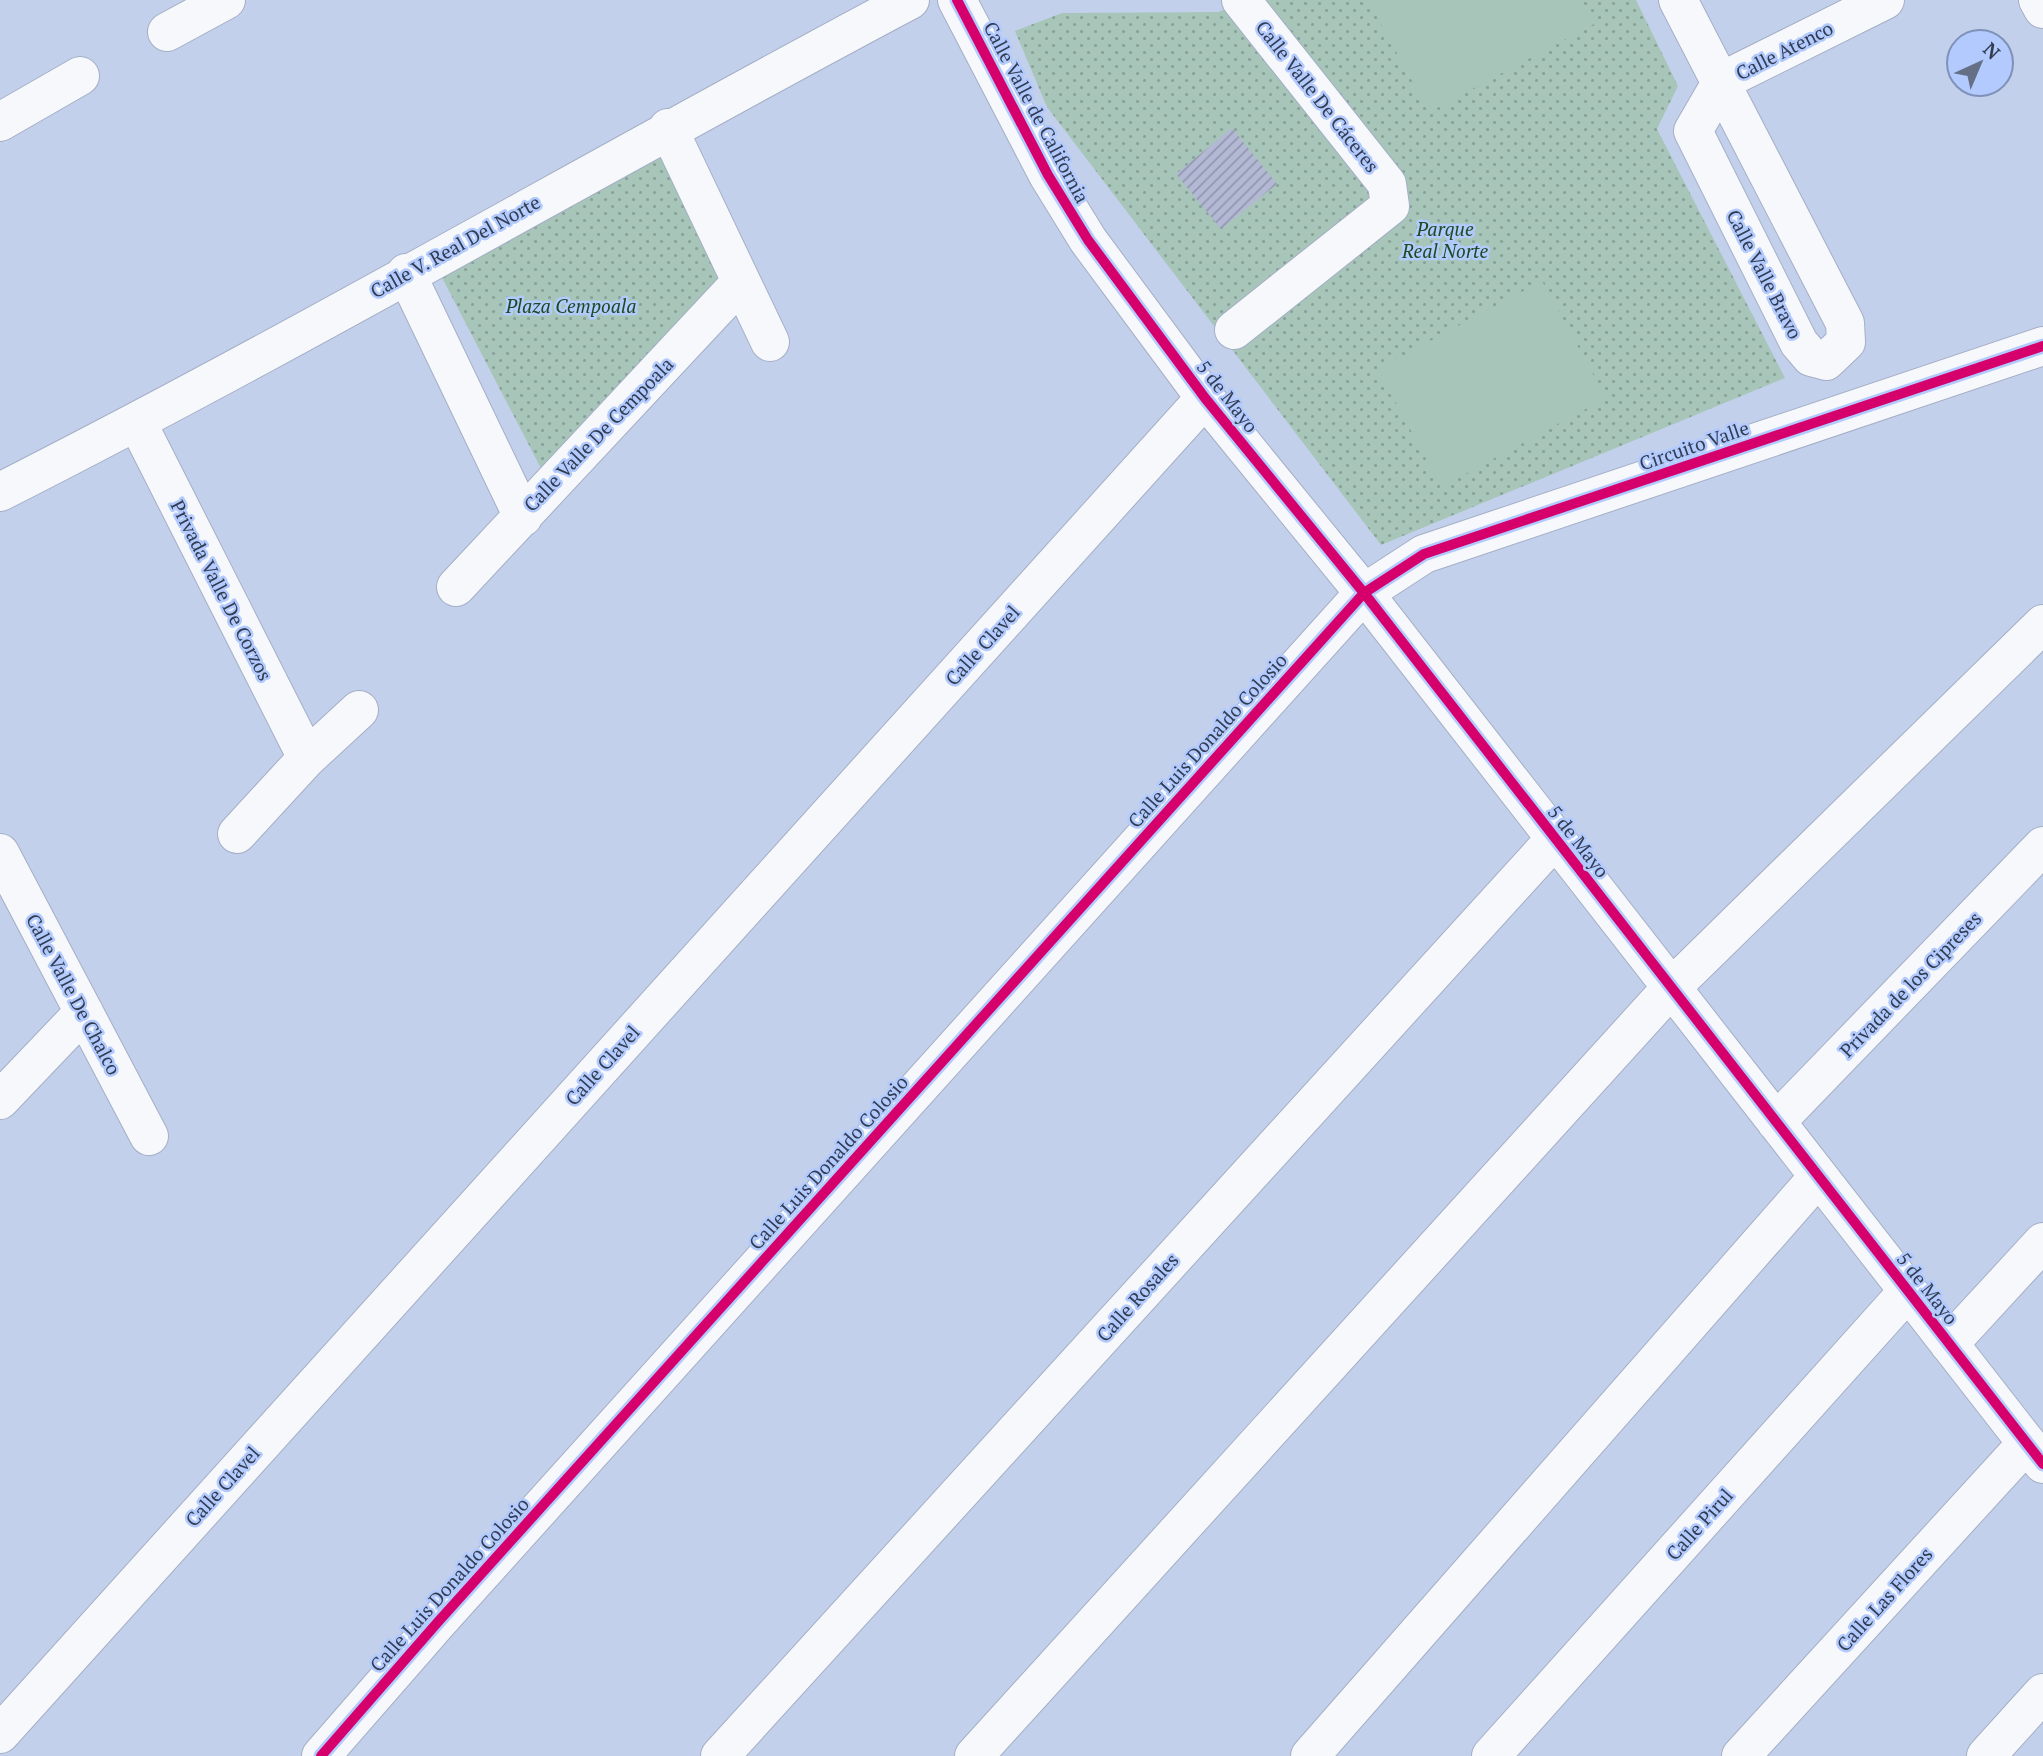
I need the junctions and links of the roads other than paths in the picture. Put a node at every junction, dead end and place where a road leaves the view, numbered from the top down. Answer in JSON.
{"nodes":[{"id":1,"x":226,"y":0,"type":"edge"},
{"id":2,"x":911,"y":0,"type":"edge"},
{"id":3,"x":957,"y":0,"type":"edge"},
{"id":4,"x":1241,"y":0,"type":"edge"},
{"id":5,"x":1678,"y":0,"type":"edge"},
{"id":6,"x":1885,"y":0,"type":"edge"},
{"id":7,"x":2038,"y":0,"type":"edge"},
{"id":8,"x":2043,"y":9,"type":"edge"},
{"id":9,"x":167,"y":32,"type":"dead end"},
{"id":10,"x":80,"y":76,"type":"dead end"},
{"id":11,"x":1722,"y":81,"type":"junction"},
{"id":12,"x":0,"y":122,"type":"edge"},
{"id":13,"x":668,"y":128,"type":"junction"},
{"id":14,"x":1088,"y":240,"type":"joint"},
{"id":15,"x":406,"y":273,"type":"junction"},
{"id":16,"x":741,"y":282,"type":"junction"},
{"id":17,"x":1234,"y":330,"type":"dead end"},
{"id":18,"x":770,"y":342,"type":"dead end"},
{"id":19,"x":2043,"y":346,"type":"edge"},
{"id":20,"x":1205,"y":398,"type":"junction"},
{"id":21,"x":137,"y":422,"type":"junction"},
{"id":22,"x":0,"y":492,"type":"edge"},
{"id":23,"x":523,"y":517,"type":"junction"},
{"id":24,"x":456,"y":587,"type":"dead end"},
{"id":25,"x":1364,"y":593,"type":"junction"},
{"id":26,"x":2043,"y":624,"type":"edge"},
{"id":27,"x":359,"y":710,"type":"dead end"},
{"id":28,"x":307,"y":758,"type":"junction"},
{"id":29,"x":237,"y":834,"type":"dead end"},
{"id":30,"x":1555,"y":839,"type":"junction"},
{"id":31,"x":2043,"y":846,"type":"edge"},
{"id":32,"x":0,"y":853,"type":"edge"},
{"id":33,"x":1671,"y":988,"type":"junction"},
{"id":34,"x":83,"y":1012,"type":"junction"},
{"id":35,"x":0,"y":1100,"type":"edge"},
{"id":36,"x":1776,"y":1122,"type":"junction"},
{"id":37,"x":149,"y":1136,"type":"dead end"},
{"id":38,"x":1818,"y":1177,"type":"junction"},
{"id":39,"x":2043,"y":1242,"type":"edge"},
{"id":40,"x":1908,"y":1291,"type":"junction"},
{"id":41,"x":1949,"y":1344,"type":"junction"},
{"id":42,"x":2035,"y":1453,"type":"edge"},
{"id":43,"x":2043,"y":1693,"type":"edge"},
{"id":44,"x":0,"y":1734,"type":"edge"},
{"id":45,"x":321,"y":1756,"type":"edge"},
{"id":46,"x":720,"y":1756,"type":"edge"},
{"id":47,"x":974,"y":1756,"type":"edge"},
{"id":48,"x":1310,"y":1756,"type":"edge"},
{"id":49,"x":1491,"y":1756,"type":"edge"},
{"id":50,"x":1741,"y":1756,"type":"edge"},
{"id":51,"x":1986,"y":1756,"type":"edge"}],
"edges":[{"from":1,"to":9,"type":"street"},
{"from":2,"to":13,"type":"street","name":"Calle V. Real Del Norte"},
{"from":3,"to":14,"type":"street","name":"Calle Valle de California"},
{"from":4,"to":17,"type":"street","name":"Calle Valle De Cáceres"},
{"from":5,"to":11,"type":"street","name":"Calle Valle Bravo"},
{"from":6,"to":11,"type":"street","name":"Calle Atenco"},
{"from":7,"to":8,"type":"street"},
{"from":10,"to":12,"type":"street"},
{"from":11,"to":11,"type":"street","name":"Calle Valle Bravo"},
{"from":13,"to":15,"type":"street","name":"Calle V. Real Del Norte"},
{"from":13,"to":16,"type":"street"},
{"from":14,"to":20,"type":"street","name":"5 de Mayo"},
{"from":15,"to":21,"type":"street","name":"Calle V. Real Del Norte"},
{"from":15,"to":23,"type":"street","name":"Calle Valle De Cempoala"},
{"from":16,"to":18,"type":"street"},
{"from":16,"to":23,"type":"street","name":"Calle Valle De Cempoala"},
{"from":19,"to":25,"type":"street","name":"Circuito Valle"},
{"from":20,"to":25,"type":"street","name":"5 de Mayo"},
{"from":20,"to":44,"type":"street","name":"Calle Clavel"},
{"from":21,"to":22,"type":"street","name":"Calle V. Real Del Norte"},
{"from":21,"to":28,"type":"street","name":"Privada Valle De Corzos"},
{"from":23,"to":24,"type":"street"},
{"from":25,"to":30,"type":"street","name":"5 de Mayo"},
{"from":25,"to":45,"type":"street","name":"Calle Luis Donaldo Colosio"},
{"from":26,"to":33,"type":"street"},
{"from":27,"to":28,"type":"street"},
{"from":28,"to":29,"type":"street"},
{"from":30,"to":33,"type":"street","name":"5 de Mayo"},
{"from":30,"to":46,"type":"street","name":"Calle Rosales"},
{"from":31,"to":36,"type":"street","name":"Privada de los Cipreses"},
{"from":32,"to":34,"type":"street","name":"Calle Valle De Chalco"},
{"from":33,"to":36,"type":"street","name":"5 de Mayo"},
{"from":33,"to":47,"type":"street"},
{"from":34,"to":35,"type":"street"},
{"from":34,"to":37,"type":"street","name":"Calle Valle De Chalco"},
{"from":36,"to":38,"type":"street","name":"5 de Mayo"},
{"from":38,"to":40,"type":"street","name":"5 de Mayo"},
{"from":38,"to":48,"type":"street"},
{"from":39,"to":41,"type":"street"},
{"from":40,"to":41,"type":"street","name":"5 de Mayo"},
{"from":40,"to":49,"type":"street","name":"Calle Pirul"},
{"from":41,"to":42,"type":"street","name":"5 de Mayo"},
{"from":42,"to":50,"type":"street","name":"Calle Las Flores"},
{"from":43,"to":51,"type":"street"}]}
